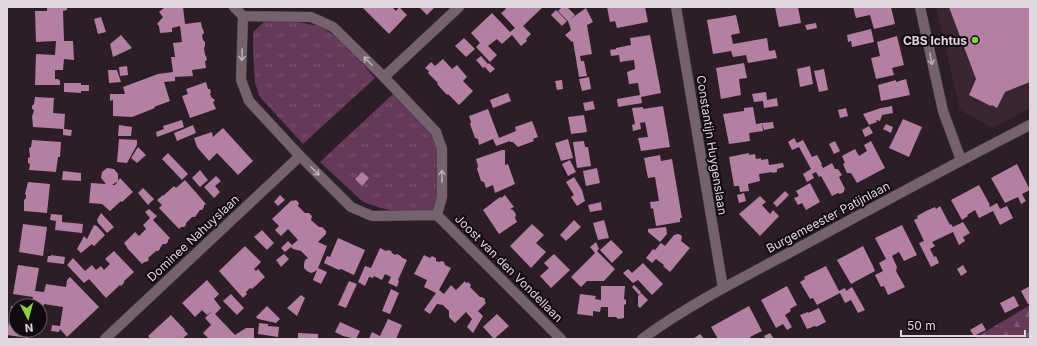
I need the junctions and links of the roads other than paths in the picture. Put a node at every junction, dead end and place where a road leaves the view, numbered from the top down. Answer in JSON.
{"nodes":[{"id":1,"x":234,"y":7,"type":"edge"},
{"id":2,"x":459,"y":7,"type":"edge"},
{"id":3,"x":676,"y":7,"type":"edge"},
{"id":4,"x":920,"y":7,"type":"edge"},
{"id":5,"x":243,"y":16,"type":"junction"},
{"id":6,"x":384,"y":77,"type":"junction"},
{"id":7,"x":1030,"y":125,"type":"edge"},
{"id":8,"x":300,"y":156,"type":"junction"},
{"id":9,"x":961,"y":160,"type":"junction"},
{"id":10,"x":437,"y":215,"type":"junction"},
{"id":11,"x":723,"y":288,"type":"junction"},
{"id":12,"x":105,"y":339,"type":"edge"},
{"id":13,"x":561,"y":339,"type":"edge"},
{"id":14,"x":642,"y":339,"type":"edge"}],
"edges":[{"from":1,"to":5,"type":"street"},
{"from":2,"to":6,"type":"street"},
{"from":3,"to":11,"type":"street","name":"Constantijn Huygenslaan"},
{"from":4,"to":9,"type":"street","one_way":true},
{"from":6,"to":5,"type":"street","name":"Joost van den Vondellaan","one_way":true},
{"from":5,"to":8,"type":"street","name":"Joost van den Vondellaan","one_way":true},
{"from":10,"to":6,"type":"street","name":"Joost van den Vondellaan","one_way":true},
{"from":7,"to":9,"type":"street","name":"Burgemeester Patijnlaan"},
{"from":8,"to":10,"type":"street","name":"Joost van den Vondellaan","one_way":true},
{"from":8,"to":12,"type":"street","name":"Dominee Nahuyslaan"},
{"from":9,"to":11,"type":"street","name":"Burgemeester Patijnlaan"},
{"from":10,"to":13,"type":"street","name":"Joost van den Vondellaan"},
{"from":11,"to":14,"type":"street","name":"Burgemeester Patijnlaan"}]}
